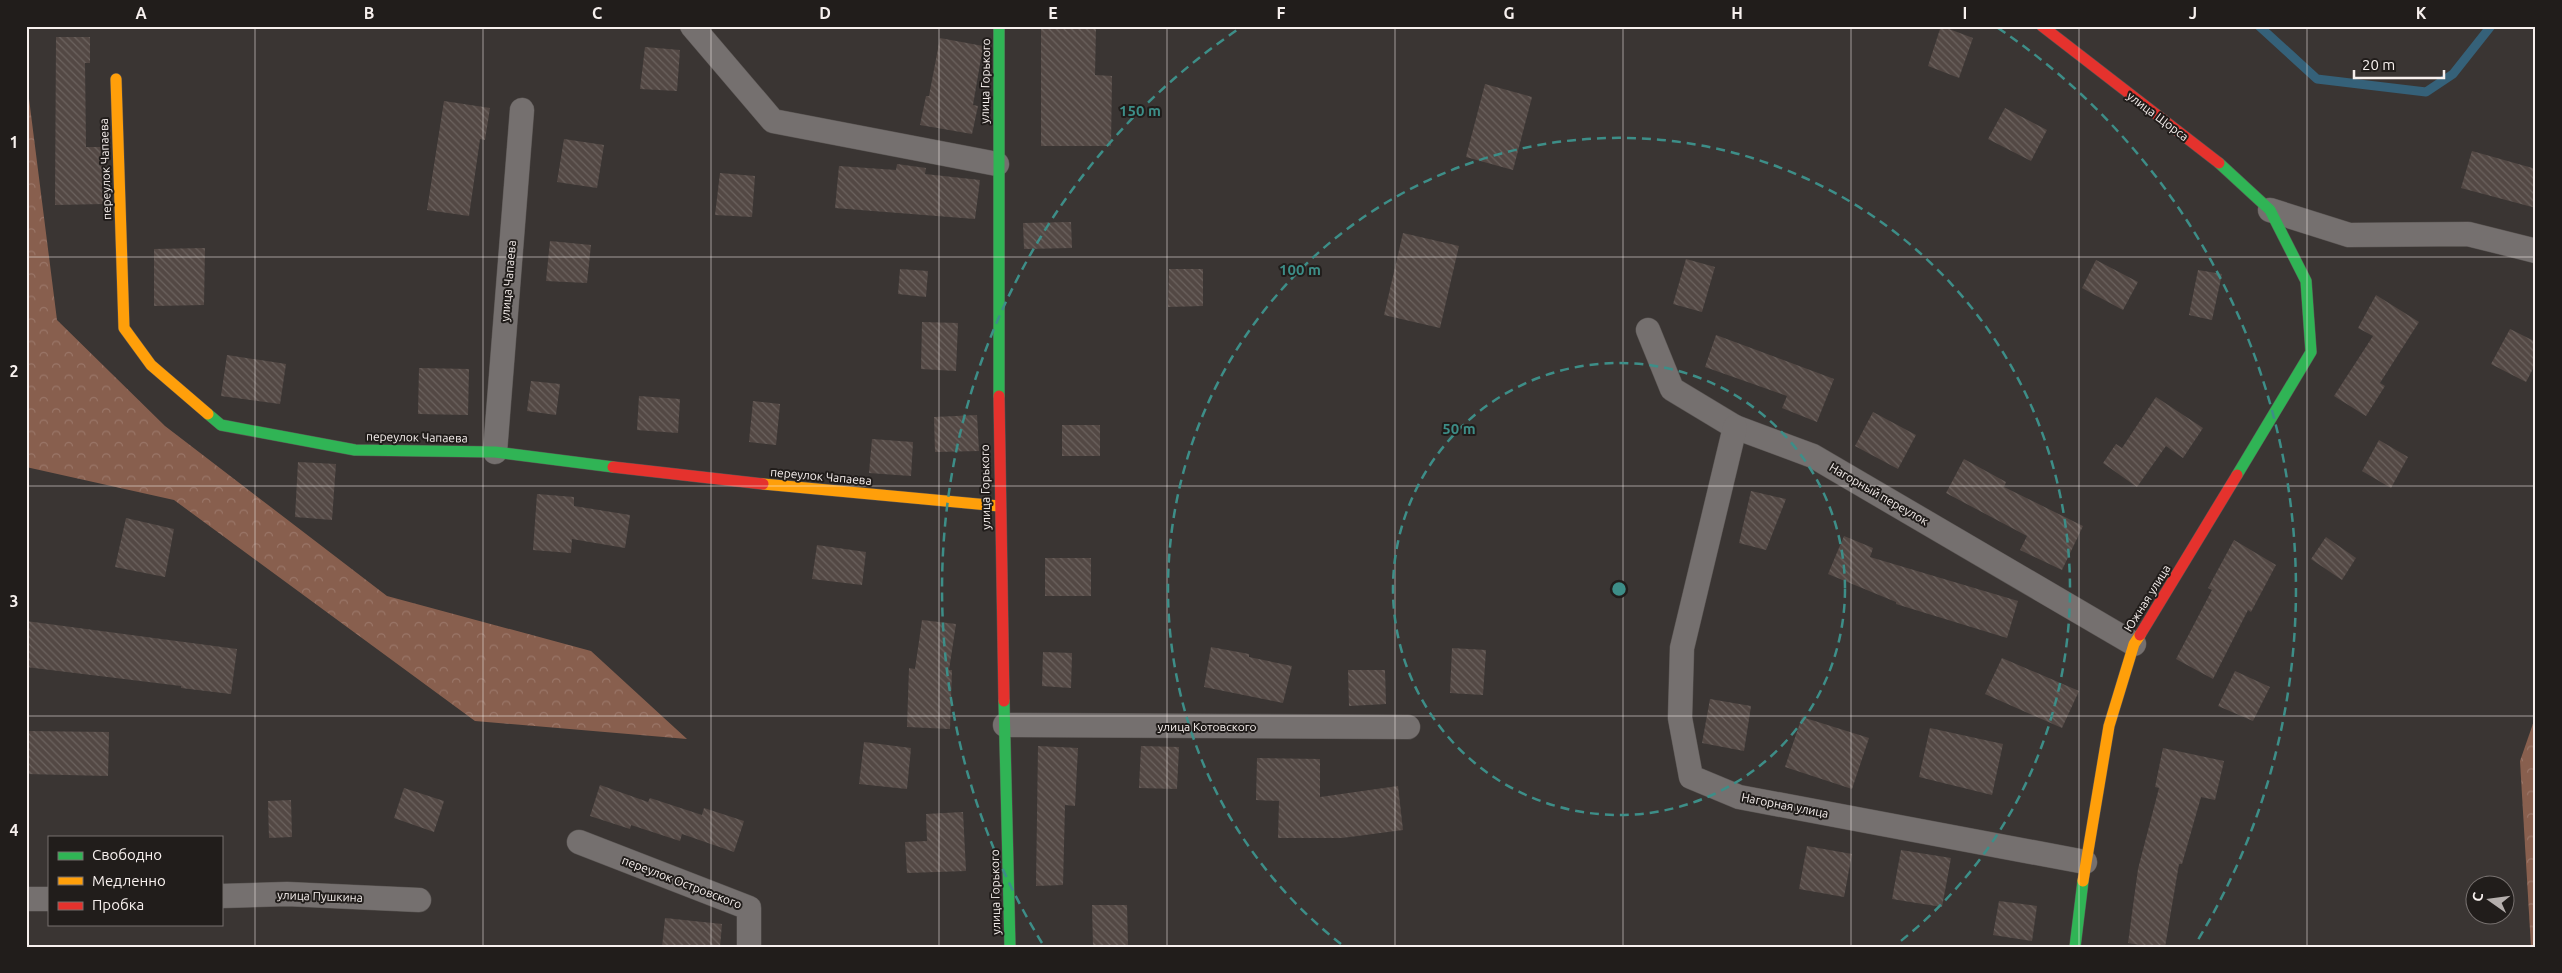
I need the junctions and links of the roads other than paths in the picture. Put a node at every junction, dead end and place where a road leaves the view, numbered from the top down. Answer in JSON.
{"nodes":[{"id":1,"x":692,"y":26,"type":"edge"},
{"id":2,"x":999,"y":26,"type":"edge"},
{"id":3,"x":2042,"y":26,"type":"edge"},
{"id":4,"x":116,"y":79,"type":"dead end"},
{"id":5,"x":522,"y":110,"type":"dead end"},
{"id":6,"x":997,"y":164,"type":"junction"},
{"id":7,"x":2270,"y":210,"type":"junction"},
{"id":8,"x":2536,"y":251,"type":"edge"},
{"id":9,"x":1648,"y":330,"type":"dead end"},
{"id":10,"x":2311,"y":352,"type":"joint"},
{"id":11,"x":1735,"y":427,"type":"junction"},
{"id":12,"x":495,"y":452,"type":"junction"},
{"id":13,"x":999,"y":506,"type":"junction"},
{"id":14,"x":2134,"y":644,"type":"junction"},
{"id":15,"x":1005,"y":725,"type":"junction"},
{"id":16,"x":1408,"y":727,"type":"dead end"},
{"id":17,"x":579,"y":842,"type":"dead end"},
{"id":18,"x":2085,"y":862,"type":"junction"},
{"id":19,"x":222,"y":896,"type":"edge"},
{"id":20,"x":26,"y":899,"type":"edge"},
{"id":21,"x":48,"y":899,"type":"edge"},
{"id":22,"x":419,"y":900,"type":"dead end"},
{"id":23,"x":748,"y":947,"type":"edge"},
{"id":24,"x":1010,"y":947,"type":"edge"},
{"id":25,"x":2076,"y":947,"type":"edge"}],
"edges":[{"from":1,"to":6,"type":"street"},
{"from":2,"to":6,"type":"street","name":"улица Горького"},
{"from":3,"to":7,"type":"street","name":"улица Щорса"},
{"from":4,"to":12,"type":"street","name":"переулок Чапаева"},
{"from":5,"to":12,"type":"street","name":"улица Чапаева"},
{"from":6,"to":13,"type":"street","name":"улица Горького"},
{"from":7,"to":8,"type":"street","name":"улица Щорса"},
{"from":7,"to":10,"type":"street","name":"улица Щорса"},
{"from":9,"to":11,"type":"street","name":"Нагорный переулок"},
{"from":10,"to":14,"type":"street","name":"Южная улица"},
{"from":11,"to":14,"type":"street","name":"Нагорный переулок"},
{"from":11,"to":18,"type":"street","name":"Нагорная улица"},
{"from":12,"to":13,"type":"street","name":"переулок Чапаева"},
{"from":13,"to":15,"type":"street","name":"улица Горького"},
{"from":14,"to":18,"type":"street","name":"Южная улица"},
{"from":15,"to":16,"type":"street","name":"улица Котовского"},
{"from":15,"to":24,"type":"street","name":"улица Горького"},
{"from":17,"to":23,"type":"street","name":"переулок Островского"},
{"from":18,"to":25,"type":"street","name":"Южная улица"},
{"from":19,"to":22,"type":"street","name":"улица Пушкина"},
{"from":20,"to":21,"type":"street"}]}
